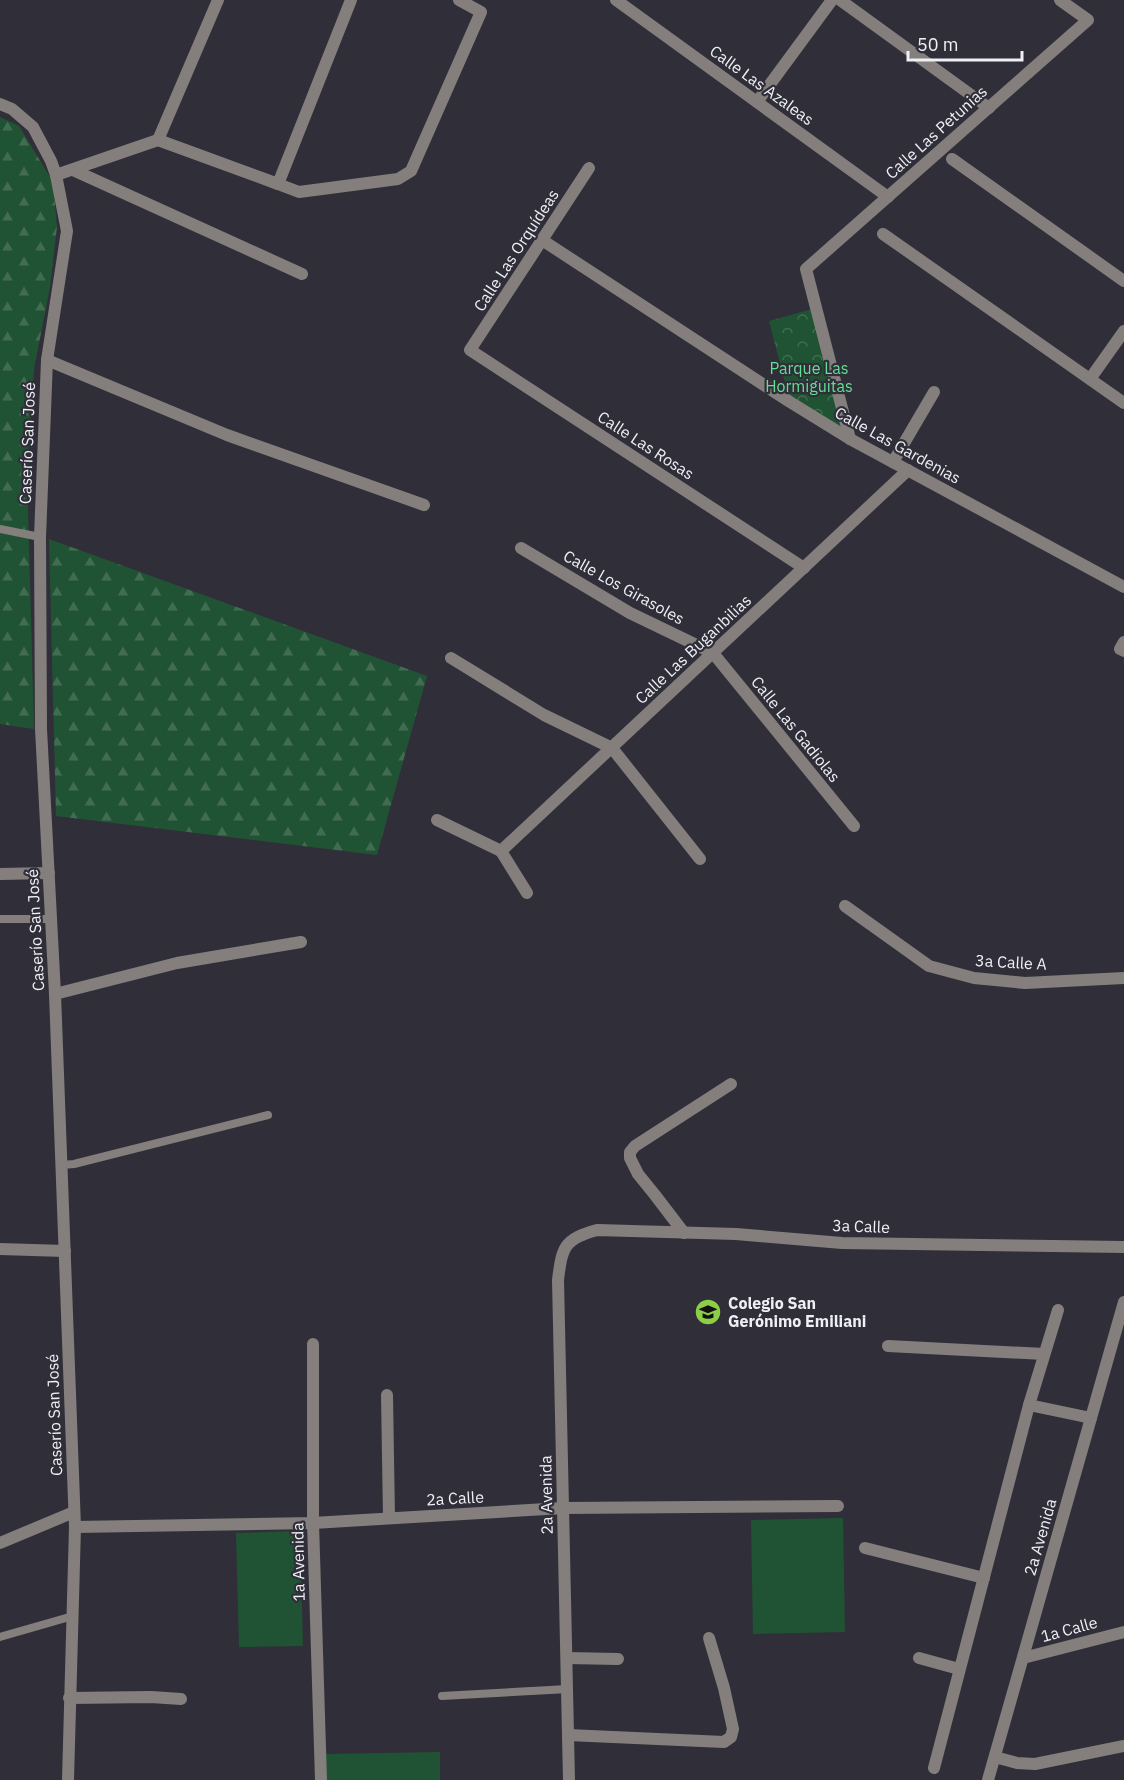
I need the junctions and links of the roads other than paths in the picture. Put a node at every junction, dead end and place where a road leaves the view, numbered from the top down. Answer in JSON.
{"nodes":[{"id":1,"x":218,"y":0,"type":"edge"},
{"id":2,"x":351,"y":0,"type":"edge"},
{"id":3,"x":459,"y":0,"type":"edge"},
{"id":4,"x":616,"y":0,"type":"edge"},
{"id":5,"x":832,"y":0,"type":"edge"},
{"id":6,"x":840,"y":0,"type":"edge"},
{"id":7,"x":1060,"y":0,"type":"edge"},
{"id":8,"x":757,"y":102,"type":"junction"},
{"id":9,"x":0,"y":104,"type":"edge"},
{"id":10,"x":988,"y":108,"type":"junction"},
{"id":11,"x":158,"y":140,"type":"junction"},
{"id":12,"x":952,"y":159,"type":"dead end"},
{"id":13,"x":589,"y":168,"type":"dead end"},
{"id":14,"x":74,"y":170,"type":"junction"},
{"id":15,"x":56,"y":175,"type":"junction"},
{"id":16,"x":278,"y":184,"type":"junction"},
{"id":17,"x":888,"y":197,"type":"junction"},
{"id":18,"x":883,"y":234,"type":"dead end"},
{"id":19,"x":542,"y":240,"type":"junction"},
{"id":20,"x":302,"y":274,"type":"dead end"},
{"id":21,"x":1124,"y":281,"type":"edge"},
{"id":22,"x":1124,"y":332,"type":"edge"},
{"id":23,"x":470,"y":350,"type":"joint"},
{"id":24,"x":47,"y":360,"type":"junction"},
{"id":25,"x":1090,"y":379,"type":"junction"},
{"id":26,"x":934,"y":392,"type":"dead end"},
{"id":27,"x":1124,"y":403,"type":"edge"},
{"id":28,"x":850,"y":439,"type":"junction"},
{"id":29,"x":893,"y":462,"type":"junction"},
{"id":30,"x":908,"y":470,"type":"junction"},
{"id":31,"x":424,"y":505,"type":"dead end"},
{"id":32,"x":0,"y":529,"type":"edge"},
{"id":33,"x":40,"y":537,"type":"junction"},
{"id":34,"x":521,"y":548,"type":"dead end"},
{"id":35,"x":804,"y":568,"type":"junction"},
{"id":36,"x":1124,"y":587,"type":"edge"},
{"id":37,"x":1124,"y":642,"type":"edge"},
{"id":38,"x":1124,"y":651,"type":"edge"},
{"id":39,"x":713,"y":653,"type":"junction"},
{"id":40,"x":451,"y":658,"type":"dead end"},
{"id":41,"x":612,"y":748,"type":"junction"},
{"id":42,"x":437,"y":820,"type":"dead end"},
{"id":43,"x":854,"y":826,"type":"dead end"},
{"id":44,"x":501,"y":851,"type":"junction"},
{"id":45,"x":700,"y":859,"type":"dead end"},
{"id":46,"x":49,"y":873,"type":"junction"},
{"id":47,"x":0,"y":874,"type":"edge"},
{"id":48,"x":527,"y":893,"type":"dead end"},
{"id":49,"x":845,"y":906,"type":"dead end"},
{"id":50,"x":0,"y":919,"type":"edge"},
{"id":51,"x":51,"y":919,"type":"junction"},
{"id":52,"x":301,"y":942,"type":"dead end"},
{"id":53,"x":1124,"y":978,"type":"edge"},
{"id":54,"x":55,"y":994,"type":"junction"},
{"id":55,"x":731,"y":1084,"type":"dead end"},
{"id":56,"x":268,"y":1115,"type":"dead end"},
{"id":57,"x":62,"y":1165,"type":"junction"},
{"id":58,"x":597,"y":1230,"type":"joint"},
{"id":59,"x":684,"y":1233,"type":"junction"},
{"id":60,"x":1124,"y":1247,"type":"edge"},
{"id":61,"x":0,"y":1249,"type":"edge"},
{"id":62,"x":65,"y":1251,"type":"junction"},
{"id":63,"x":1124,"y":1302,"type":"edge"},
{"id":64,"x":1058,"y":1310,"type":"dead end"},
{"id":65,"x":313,"y":1344,"type":"dead end"},
{"id":66,"x":888,"y":1346,"type":"dead end"},
{"id":67,"x":1044,"y":1354,"type":"junction"},
{"id":68,"x":387,"y":1395,"type":"dead end"},
{"id":69,"x":1029,"y":1405,"type":"junction"},
{"id":70,"x":1091,"y":1418,"type":"junction"},
{"id":71,"x":838,"y":1506,"type":"dead end"},
{"id":72,"x":563,"y":1508,"type":"junction"},
{"id":73,"x":74,"y":1512,"type":"junction"},
{"id":74,"x":389,"y":1518,"type":"junction"},
{"id":75,"x":313,"y":1523,"type":"junction"},
{"id":76,"x":75,"y":1527,"type":"junction"},
{"id":77,"x":0,"y":1543,"type":"edge"},
{"id":78,"x":865,"y":1548,"type":"dead end"},
{"id":79,"x":984,"y":1578,"type":"junction"},
{"id":80,"x":73,"y":1616,"type":"junction"},
{"id":81,"x":1124,"y":1632,"type":"edge"},
{"id":82,"x":0,"y":1637,"type":"edge"},
{"id":83,"x":709,"y":1638,"type":"dead end"},
{"id":84,"x":567,"y":1658,"type":"junction"},
{"id":85,"x":920,"y":1658,"type":"dead end"},
{"id":86,"x":1023,"y":1658,"type":"junction"},
{"id":87,"x":618,"y":1659,"type":"dead end"},
{"id":88,"x":959,"y":1669,"type":"junction"},
{"id":89,"x":567,"y":1689,"type":"junction"},
{"id":90,"x":442,"y":1696,"type":"dead end"},
{"id":91,"x":69,"y":1698,"type":"junction"},
{"id":92,"x":181,"y":1699,"type":"dead end"},
{"id":93,"x":568,"y":1735,"type":"junction"},
{"id":94,"x":1124,"y":1746,"type":"edge"},
{"id":95,"x":995,"y":1757,"type":"junction"},
{"id":96,"x":934,"y":1768,"type":"dead end"},
{"id":97,"x":68,"y":1780,"type":"edge"},
{"id":98,"x":321,"y":1780,"type":"edge"},
{"id":99,"x":569,"y":1780,"type":"edge"},
{"id":100,"x":988,"y":1780,"type":"edge"}],
"edges":[{"from":1,"to":11,"type":"street"},
{"from":2,"to":16,"type":"street"},
{"from":3,"to":16,"type":"street"},
{"from":4,"to":8,"type":"street","name":"Calle Las Azaleas"},
{"from":5,"to":8,"type":"street"},
{"from":6,"to":10,"type":"street"},
{"from":7,"to":10,"type":"street","name":"Calle Las Petunias"},
{"from":8,"to":17,"type":"street","name":"Calle Las Azaleas"},
{"from":9,"to":15,"type":"street","name":"Caserío San José"},
{"from":10,"to":17,"type":"street","name":"Calle Las Petunias"},
{"from":11,"to":14,"type":"street"},
{"from":11,"to":16,"type":"street"},
{"from":12,"to":21,"type":"street"},
{"from":13,"to":19,"type":"street","name":"Calle Las Orquídeas"},
{"from":14,"to":15,"type":"street"},
{"from":14,"to":20,"type":"street"},
{"from":15,"to":24,"type":"street","name":"Caserío San José"},
{"from":17,"to":28,"type":"street","name":"Calle Las Petunias"},
{"from":18,"to":25,"type":"street"},
{"from":19,"to":23,"type":"street","name":"Calle Las Orquídeas"},
{"from":19,"to":28,"type":"street","name":"Calle Las Gardenias"},
{"from":22,"to":25,"type":"street"},
{"from":23,"to":35,"type":"street","name":"Calle Las Rosas"},
{"from":24,"to":31,"type":"street"},
{"from":24,"to":33,"type":"street","name":"Caserío San José"},
{"from":25,"to":27,"type":"street"},
{"from":26,"to":29,"type":"street"},
{"from":28,"to":29,"type":"street","name":"Calle Las Gardenias"},
{"from":29,"to":30,"type":"street","name":"Calle Las Gardenias"},
{"from":30,"to":35,"type":"street","name":"Calle Las Buganbilias"},
{"from":30,"to":36,"type":"street","name":"Calle Las Gardenias"},
{"from":32,"to":33,"type":"lane"},
{"from":33,"to":46,"type":"street","name":"Caserío San José"},
{"from":34,"to":39,"type":"street","name":"Calle Los Girasoles"},
{"from":35,"to":39,"type":"street","name":"Calle Las Buganbilias"},
{"from":37,"to":38,"type":"street"},
{"from":39,"to":41,"type":"street","name":"Calle Las Buganbilias"},
{"from":39,"to":43,"type":"street","name":"Calle Las Gadiolas"},
{"from":40,"to":41,"type":"street"},
{"from":41,"to":44,"type":"street","name":"Calle Las Buganbilias"},
{"from":41,"to":45,"type":"street"},
{"from":42,"to":44,"type":"street"},
{"from":44,"to":48,"type":"street"},
{"from":46,"to":47,"type":"street"},
{"from":46,"to":51,"type":"street","name":"Caserío San José"},
{"from":49,"to":53,"type":"street","name":"3a Calle A"},
{"from":50,"to":51,"type":"lane"},
{"from":51,"to":54,"type":"street","name":"Caserío San José"},
{"from":52,"to":54,"type":"street"},
{"from":54,"to":57,"type":"street","name":"Caserío San José"},
{"from":55,"to":59,"type":"street"},
{"from":56,"to":57,"type":"lane"},
{"from":57,"to":62,"type":"street","name":"Caserío San José"},
{"from":58,"to":59,"type":"street","name":"3a Calle"},
{"from":58,"to":72,"type":"street","name":"2a Avenida"},
{"from":59,"to":60,"type":"street","name":"3a Calle"},
{"from":61,"to":62,"type":"street"},
{"from":62,"to":73,"type":"street","name":"Caserío San José"},
{"from":63,"to":70,"type":"street","name":"2a Avenida"},
{"from":64,"to":67,"type":"street"},
{"from":65,"to":75,"type":"street","name":"1a Avenida"},
{"from":66,"to":67,"type":"street"},
{"from":67,"to":69,"type":"street"},
{"from":68,"to":74,"type":"street"},
{"from":69,"to":70,"type":"street"},
{"from":69,"to":79,"type":"street"},
{"from":70,"to":86,"type":"street","name":"2a Avenida"},
{"from":71,"to":72,"type":"street","name":"2a Calle"},
{"from":72,"to":74,"type":"street","name":"2a Calle"},
{"from":72,"to":84,"type":"street","name":"2a Avenida"},
{"from":73,"to":76,"type":"street","name":"Caserío San José"},
{"from":73,"to":77,"type":"street"},
{"from":74,"to":75,"type":"street","name":"2a Calle"},
{"from":75,"to":76,"type":"street","name":"2a Calle"},
{"from":75,"to":98,"type":"street","name":"1a Avenida"},
{"from":76,"to":80,"type":"street","name":"Caserío San José"},
{"from":78,"to":79,"type":"street"},
{"from":79,"to":88,"type":"street"},
{"from":80,"to":82,"type":"lane"},
{"from":80,"to":91,"type":"street","name":"Caserío San José"},
{"from":81,"to":86,"type":"street","name":"1a Calle"},
{"from":83,"to":93,"type":"street"},
{"from":84,"to":87,"type":"street"},
{"from":84,"to":89,"type":"street","name":"2a Avenida"},
{"from":85,"to":88,"type":"street"},
{"from":86,"to":95,"type":"street","name":"2a Avenida"},
{"from":88,"to":96,"type":"street"},
{"from":89,"to":90,"type":"lane"},
{"from":89,"to":93,"type":"street","name":"2a Avenida"},
{"from":91,"to":92,"type":"street"},
{"from":91,"to":97,"type":"street","name":"Caserío San José"},
{"from":93,"to":99,"type":"street","name":"2a Avenida"},
{"from":94,"to":95,"type":"street"},
{"from":95,"to":100,"type":"street","name":"2a Avenida"}]}
